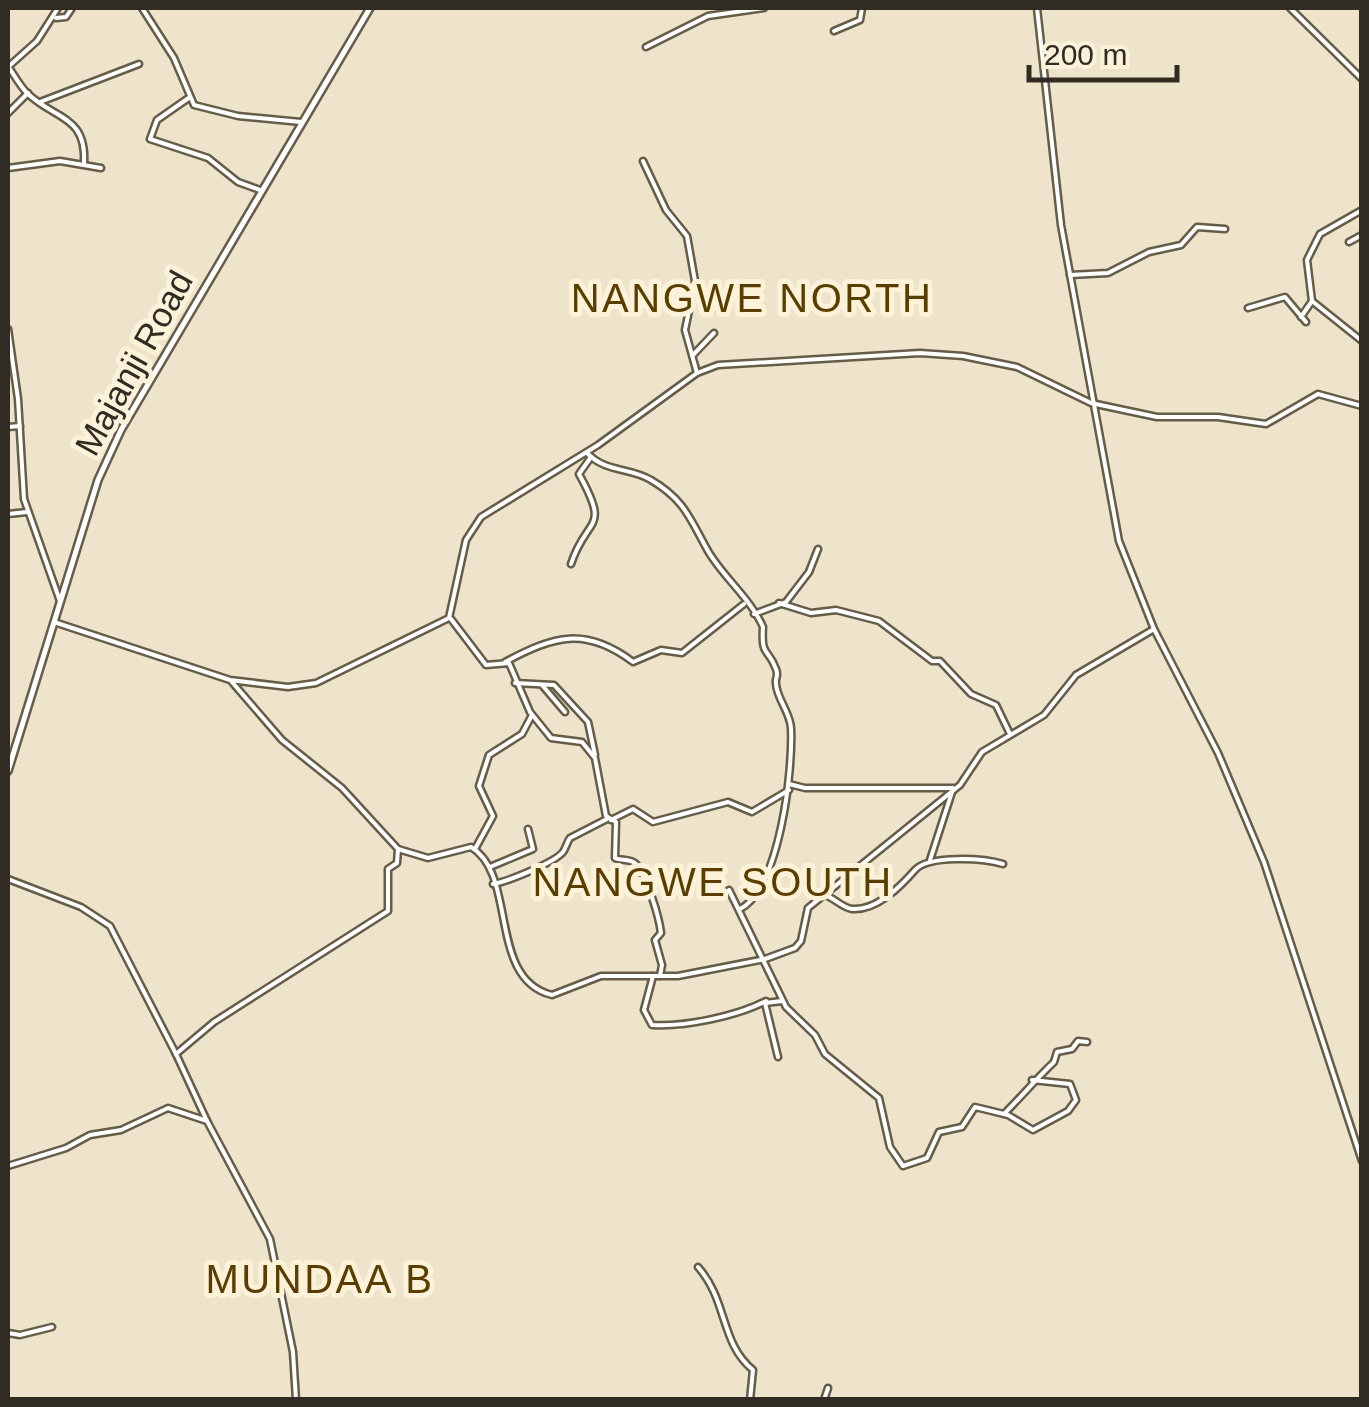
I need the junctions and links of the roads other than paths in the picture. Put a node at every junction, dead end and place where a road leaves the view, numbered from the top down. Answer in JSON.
{"nodes":[{"id":1,"x":58,"y":8,"type":"edge"},
{"id":2,"x":72,"y":8,"type":"edge"},
{"id":3,"x":142,"y":8,"type":"edge"},
{"id":4,"x":370,"y":8,"type":"edge"},
{"id":5,"x":764,"y":8,"type":"edge"},
{"id":6,"x":862,"y":8,"type":"edge"},
{"id":7,"x":1037,"y":8,"type":"edge"},
{"id":8,"x":1290,"y":8,"type":"edge"},
{"id":9,"x":56,"y":18,"type":"junction"},
{"id":10,"x":834,"y":31,"type":"dead end"},
{"id":11,"x":646,"y":47,"type":"dead end"},
{"id":12,"x":138,"y":64,"type":"dead end"},
{"id":13,"x":8,"y":67,"type":"edge"},
{"id":14,"x":1362,"y":79,"type":"edge"},
{"id":15,"x":28,"y":93,"type":"junction"},
{"id":16,"x":190,"y":97,"type":"junction"},
{"id":17,"x":40,"y":102,"type":"junction"},
{"id":18,"x":8,"y":113,"type":"edge"},
{"id":19,"x":301,"y":122,"type":"junction"},
{"id":20,"x":8,"y":158,"type":"edge"},
{"id":21,"x":643,"y":161,"type":"dead end"},
{"id":22,"x":84,"y":164,"type":"junction"},
{"id":23,"x":8,"y":168,"type":"edge"},
{"id":24,"x":101,"y":168,"type":"dead end"},
{"id":25,"x":260,"y":190,"type":"junction"},
{"id":26,"x":1362,"y":210,"type":"edge"},
{"id":27,"x":1225,"y":228,"type":"dead end"},
{"id":28,"x":1362,"y":235,"type":"edge"},
{"id":29,"x":1350,"y":242,"type":"dead end"},
{"id":30,"x":1070,"y":275,"type":"junction"},
{"id":31,"x":1312,"y":301,"type":"junction"},
{"id":32,"x":1248,"y":308,"type":"dead end"},
{"id":33,"x":1301,"y":317,"type":"junction"},
{"id":34,"x":1306,"y":322,"type":"dead end"},
{"id":35,"x":8,"y":329,"type":"edge"},
{"id":36,"x":714,"y":333,"type":"dead end"},
{"id":37,"x":1362,"y":340,"type":"edge"},
{"id":38,"x":693,"y":354,"type":"junction"},
{"id":39,"x":697,"y":373,"type":"junction"},
{"id":40,"x":1091,"y":403,"type":"junction"},
{"id":41,"x":1361,"y":406,"type":"edge"},
{"id":42,"x":8,"y":426,"type":"edge"},
{"id":43,"x":20,"y":426,"type":"junction"},
{"id":44,"x":589,"y":455,"type":"junction"},
{"id":45,"x":27,"y":512,"type":"junction"},
{"id":46,"x":8,"y":514,"type":"edge"},
{"id":47,"x":818,"y":549,"type":"dead end"},
{"id":48,"x":572,"y":564,"type":"dead end"},
{"id":49,"x":60,"y":601,"type":"junction"},
{"id":50,"x":746,"y":603,"type":"junction"},
{"id":51,"x":780,"y":603,"type":"junction"},
{"id":52,"x":754,"y":614,"type":"junction"},
{"id":53,"x":449,"y":618,"type":"junction"},
{"id":54,"x":54,"y":622,"type":"junction"},
{"id":55,"x":1154,"y":628,"type":"junction"},
{"id":56,"x":505,"y":662,"type":"junction"},
{"id":57,"x":230,"y":680,"type":"junction"},
{"id":58,"x":515,"y":683,"type":"junction"},
{"id":59,"x":542,"y":685,"type":"junction"},
{"id":60,"x":565,"y":712,"type":"dead end"},
{"id":61,"x":532,"y":714,"type":"junction"},
{"id":62,"x":1011,"y":736,"type":"junction"},
{"id":63,"x":595,"y":758,"type":"junction"},
{"id":64,"x":8,"y":772,"type":"edge"},
{"id":65,"x":789,"y":787,"type":"junction"},
{"id":66,"x":954,"y":788,"type":"junction"},
{"id":67,"x":609,"y":819,"type":"junction"},
{"id":68,"x":528,"y":829,"type":"dead end"},
{"id":69,"x":398,"y":849,"type":"junction"},
{"id":70,"x":476,"y":849,"type":"junction"},
{"id":71,"x":930,"y":862,"type":"junction"},
{"id":72,"x":1002,"y":864,"type":"dead end"},
{"id":73,"x":490,"y":867,"type":"junction"},
{"id":74,"x":8,"y":878,"type":"edge"},
{"id":75,"x":493,"y":884,"type":"junction"},
{"id":76,"x":729,"y":890,"type":"dead end"},
{"id":77,"x":825,"y":895,"type":"junction"},
{"id":78,"x":740,"y":909,"type":"junction"},
{"id":79,"x":765,"y":959,"type":"junction"},
{"id":80,"x":656,"y":976,"type":"junction"},
{"id":81,"x":766,"y":1001,"type":"junction"},
{"id":82,"x":782,"y":1001,"type":"junction"},
{"id":83,"x":1087,"y":1042,"type":"dead end"},
{"id":84,"x":176,"y":1054,"type":"junction"},
{"id":85,"x":778,"y":1057,"type":"dead end"},
{"id":86,"x":1032,"y":1080,"type":"junction"},
{"id":87,"x":1004,"y":1114,"type":"junction"},
{"id":88,"x":208,"y":1121,"type":"junction"},
{"id":89,"x":1362,"y":1160,"type":"edge"},
{"id":90,"x":8,"y":1166,"type":"edge"},
{"id":91,"x":698,"y":1268,"type":"dead end"},
{"id":92,"x":52,"y":1326,"type":"dead end"},
{"id":93,"x":8,"y":1332,"type":"edge"},
{"id":94,"x":828,"y":1388,"type":"dead end"},
{"id":95,"x":296,"y":1400,"type":"edge"},
{"id":96,"x":750,"y":1400,"type":"edge"},
{"id":97,"x":824,"y":1400,"type":"edge"}],
"edges":[{"from":1,"to":9,"type":"street"},
{"from":2,"to":9,"type":"street"},
{"from":3,"to":16,"type":"street"},
{"from":4,"to":19,"type":"main road","name":"Majanji Road"},
{"from":5,"to":11,"type":"street"},
{"from":6,"to":10,"type":"street"},
{"from":7,"to":30,"type":"street"},
{"from":8,"to":14,"type":"street"},
{"from":9,"to":13,"type":"street"},
{"from":12,"to":17,"type":"street"},
{"from":13,"to":15,"type":"street"},
{"from":15,"to":17,"type":"street"},
{"from":15,"to":18,"type":"street"},
{"from":16,"to":19,"type":"street"},
{"from":16,"to":25,"type":"street"},
{"from":17,"to":22,"type":"street"},
{"from":19,"to":25,"type":"main road","name":"Majanji Road"},
{"from":20,"to":23,"type":"street"},
{"from":21,"to":38,"type":"street"},
{"from":22,"to":23,"type":"street"},
{"from":22,"to":24,"type":"street"},
{"from":25,"to":49,"type":"main road","name":"Majanji Road"},
{"from":26,"to":31,"type":"street"},
{"from":27,"to":30,"type":"street"},
{"from":28,"to":29,"type":"street"},
{"from":30,"to":40,"type":"street"},
{"from":31,"to":33,"type":"street"},
{"from":31,"to":37,"type":"street"},
{"from":32,"to":33,"type":"street"},
{"from":33,"to":34,"type":"street"},
{"from":35,"to":43,"type":"street"},
{"from":36,"to":38,"type":"street"},
{"from":38,"to":39,"type":"street"},
{"from":39,"to":40,"type":"street"},
{"from":39,"to":44,"type":"street"},
{"from":40,"to":41,"type":"street"},
{"from":40,"to":55,"type":"street"},
{"from":42,"to":43,"type":"street"},
{"from":43,"to":45,"type":"street"},
{"from":44,"to":48,"type":"street"},
{"from":44,"to":50,"type":"street"},
{"from":44,"to":53,"type":"street"},
{"from":45,"to":46,"type":"street"},
{"from":45,"to":49,"type":"street"},
{"from":47,"to":51,"type":"street"},
{"from":49,"to":54,"type":"main road","name":"Majanji Road"},
{"from":50,"to":52,"type":"street"},
{"from":50,"to":56,"type":"street"},
{"from":51,"to":52,"type":"street"},
{"from":51,"to":62,"type":"street"},
{"from":52,"to":65,"type":"street"},
{"from":53,"to":56,"type":"street"},
{"from":53,"to":57,"type":"street"},
{"from":54,"to":57,"type":"street"},
{"from":54,"to":64,"type":"main road","name":"Majanji Road"},
{"from":55,"to":62,"type":"street"},
{"from":55,"to":89,"type":"street"},
{"from":56,"to":58,"type":"street"},
{"from":57,"to":69,"type":"street"},
{"from":58,"to":59,"type":"street"},
{"from":58,"to":61,"type":"street"},
{"from":59,"to":60,"type":"street"},
{"from":59,"to":63,"type":"street"},
{"from":61,"to":63,"type":"street"},
{"from":61,"to":70,"type":"street"},
{"from":62,"to":66,"type":"street"},
{"from":63,"to":67,"type":"street"},
{"from":65,"to":66,"type":"street"},
{"from":65,"to":67,"type":"street"},
{"from":65,"to":78,"type":"street"},
{"from":66,"to":71,"type":"street"},
{"from":66,"to":77,"type":"street"},
{"from":67,"to":75,"type":"street"},
{"from":67,"to":80,"type":"street"},
{"from":68,"to":73,"type":"street"},
{"from":69,"to":70,"type":"street"},
{"from":69,"to":84,"type":"street"},
{"from":70,"to":73,"type":"street"},
{"from":71,"to":72,"type":"street"},
{"from":71,"to":77,"type":"street"},
{"from":73,"to":75,"type":"street"},
{"from":74,"to":84,"type":"street"},
{"from":75,"to":80,"type":"street"},
{"from":76,"to":78,"type":"street"},
{"from":77,"to":79,"type":"street"},
{"from":78,"to":79,"type":"street"},
{"from":79,"to":80,"type":"street"},
{"from":79,"to":82,"type":"street"},
{"from":80,"to":81,"type":"street"},
{"from":81,"to":82,"type":"street"},
{"from":81,"to":85,"type":"street"},
{"from":82,"to":87,"type":"street"},
{"from":83,"to":86,"type":"street"},
{"from":84,"to":88,"type":"street"},
{"from":86,"to":87,"type":"street"},
{"from":86,"to":87,"type":"street"},
{"from":88,"to":90,"type":"street"},
{"from":88,"to":95,"type":"street"},
{"from":91,"to":96,"type":"street"},
{"from":92,"to":93,"type":"street"},
{"from":94,"to":97,"type":"street"}]}
